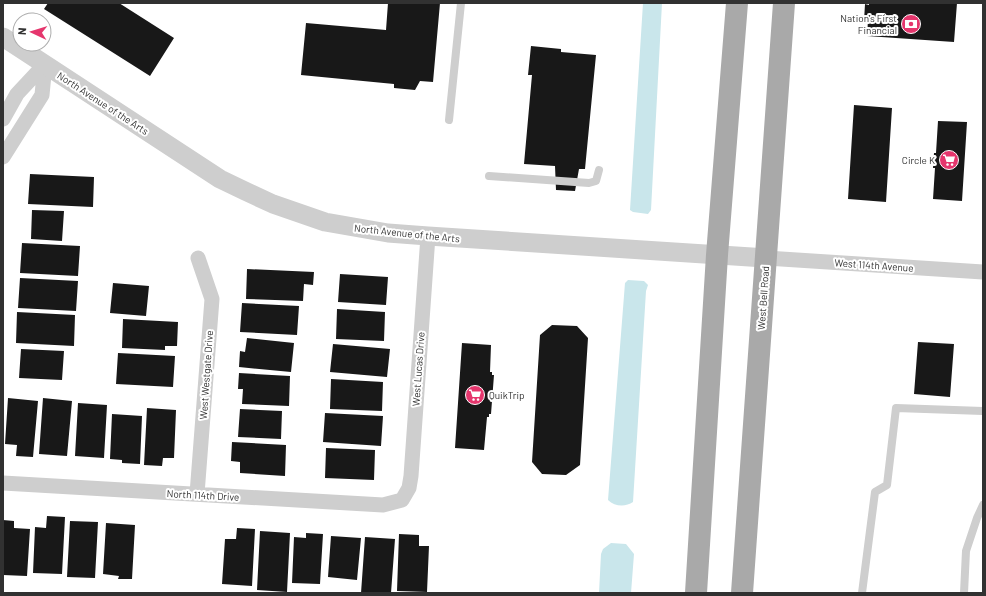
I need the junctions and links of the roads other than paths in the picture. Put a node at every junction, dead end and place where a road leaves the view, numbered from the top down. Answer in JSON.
{"nodes":[{"id":1,"x":460,"y":3,"type":"edge"},
{"id":2,"x":736,"y":3,"type":"edge"},
{"id":3,"x":784,"y":3,"type":"edge"},
{"id":4,"x":3,"y":37,"type":"edge"},
{"id":5,"x":45,"y":64,"type":"junction"},
{"id":6,"x":3,"y":119,"type":"edge"},
{"id":7,"x":450,"y":120,"type":"dead end"},
{"id":8,"x":3,"y":156,"type":"edge"},
{"id":9,"x":599,"y":170,"type":"dead end"},
{"id":10,"x":489,"y":176,"type":"dead end"},
{"id":11,"x":428,"y":236,"type":"junction"},
{"id":12,"x":718,"y":255,"type":"junction"},
{"id":13,"x":198,"y":258,"type":"dead end"},
{"id":14,"x":766,"y":258,"type":"junction"},
{"id":15,"x":983,"y":272,"type":"edge"},
{"id":16,"x":983,"y":411,"type":"edge"},
{"id":17,"x":3,"y":483,"type":"edge"},
{"id":18,"x":197,"y":494,"type":"junction"},
{"id":19,"x":402,"y":500,"type":"joint"},
{"id":20,"x":983,"y":505,"type":"edge"},
{"id":21,"x":696,"y":593,"type":"edge"},
{"id":22,"x":742,"y":593,"type":"edge"},
{"id":23,"x":862,"y":593,"type":"edge"},
{"id":24,"x":964,"y":593,"type":"edge"}],
"edges":[{"from":1,"to":7,"type":"lane"},
{"from":2,"to":12,"type":"main road"},
{"from":3,"to":14,"type":"main road","name":"West Bell Road"},
{"from":4,"to":5,"type":"street","name":"North Avenue of the Arts"},
{"from":5,"to":6,"type":"street"},
{"from":5,"to":8,"type":"street"},
{"from":5,"to":11,"type":"street","name":"North Avenue of the Arts"},
{"from":9,"to":10,"type":"lane"},
{"from":11,"to":12,"type":"street","name":"North Avenue of the Arts"},
{"from":11,"to":19,"type":"street","name":"West Lucas Drive"},
{"from":12,"to":14,"type":"street","name":"North Avenue of the Arts"},
{"from":12,"to":21,"type":"main road"},
{"from":13,"to":18,"type":"street","name":"West Westgate Drive"},
{"from":14,"to":15,"type":"street","name":"West 114th Avenue"},
{"from":14,"to":22,"type":"main road","name":"West Bell Road"},
{"from":16,"to":23,"type":"lane"},
{"from":17,"to":18,"type":"street","name":"North 114th Drive"},
{"from":18,"to":19,"type":"street","name":"North 114th Drive"},
{"from":20,"to":24,"type":"lane"}]}
